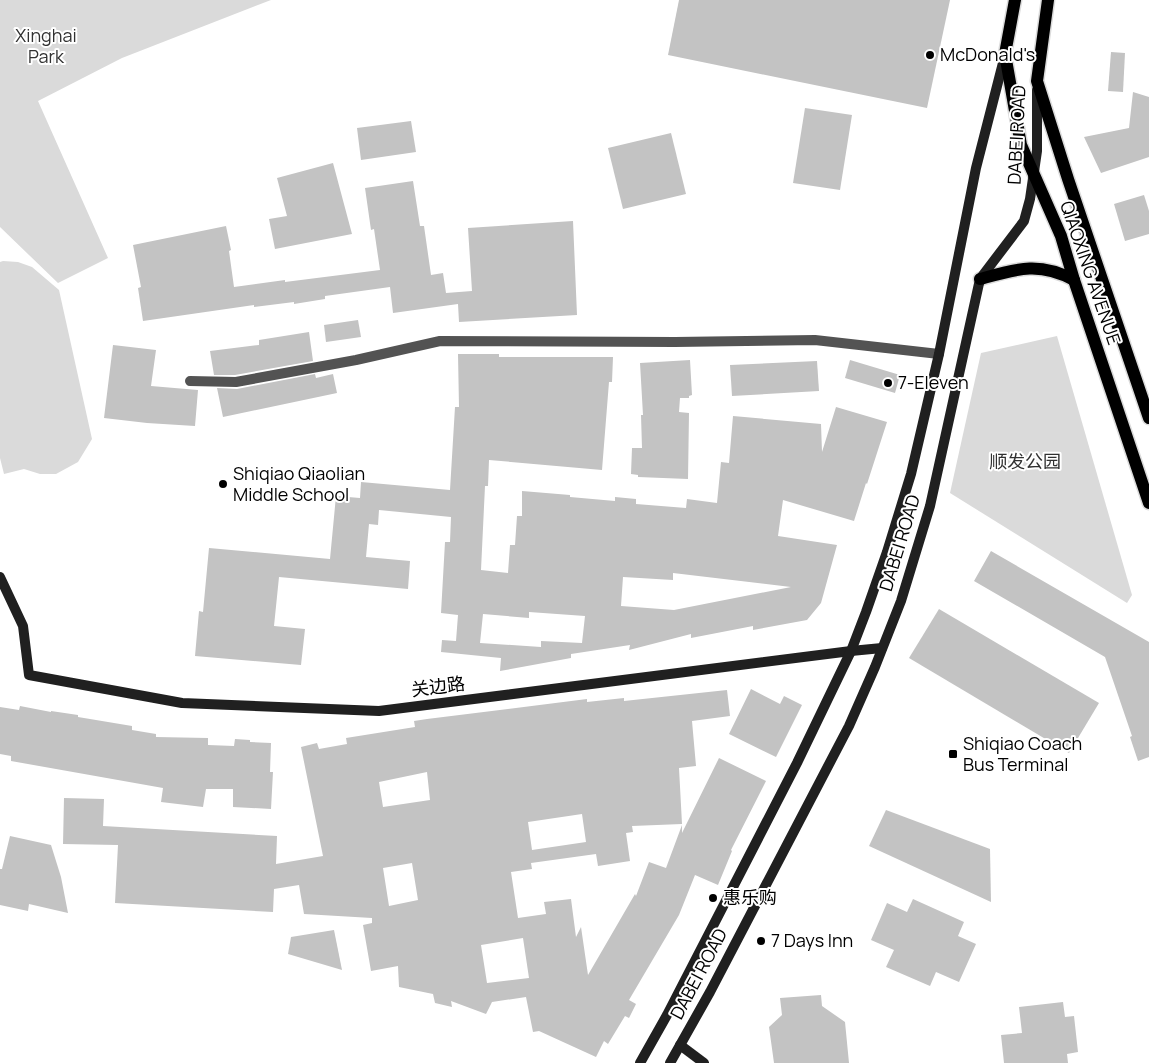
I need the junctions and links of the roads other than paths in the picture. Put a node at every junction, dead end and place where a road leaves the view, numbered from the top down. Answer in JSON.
{"nodes":[{"id":1,"x":1015,"y":0,"type":"edge"},
{"id":2,"x":1048,"y":0,"type":"edge"},
{"id":3,"x":1005,"y":54,"type":"junction"},
{"id":4,"x":1037,"y":81,"type":"junction"},
{"id":5,"x":1035,"y":175,"type":"junction"},
{"id":6,"x":980,"y":278,"type":"junction"},
{"id":7,"x":1074,"y":280,"type":"junction"},
{"id":8,"x":939,"y":354,"type":"junction"},
{"id":9,"x":190,"y":381,"type":"dead end"},
{"id":10,"x":1149,"y":418,"type":"edge"},
{"id":11,"x":1149,"y":503,"type":"edge"},
{"id":12,"x":0,"y":577,"type":"edge"},
{"id":13,"x":882,"y":648,"type":"junction"},
{"id":14,"x":851,"y":651,"type":"junction"},
{"id":15,"x":680,"y":1045,"type":"junction"},
{"id":16,"x":640,"y":1063,"type":"edge"},
{"id":17,"x":670,"y":1063,"type":"edge"},
{"id":18,"x":704,"y":1063,"type":"edge"}],
"edges":[{"from":1,"to":3,"type":"main road","name":"DABEI ROAD"},
{"from":2,"to":4,"type":"main road","name":"DABEI ROAD"},
{"from":3,"to":5,"type":"main road","name":"QIAOXING AVENUE"},
{"from":3,"to":8,"type":"main road","name":"DABEI ROAD"},
{"from":4,"to":5,"type":"main road","name":"DABEI ROAD"},
{"from":4,"to":10,"type":"main road","name":"QIAOXING AVENUE"},
{"from":5,"to":6,"type":"main road","name":"DABEI ROAD"},
{"from":5,"to":7,"type":"main road","name":"QIAOXING AVENUE"},
{"from":6,"to":7,"type":"main road"},
{"from":6,"to":13,"type":"main road","name":"DABEI ROAD"},
{"from":7,"to":11,"type":"main road","name":"QIAOXING AVENUE"},
{"from":8,"to":9,"type":"street"},
{"from":8,"to":14,"type":"main road","name":"DABEI ROAD"},
{"from":12,"to":14,"type":"main road","name":"关边路"},
{"from":13,"to":14,"type":"main road","name":"关边路"},
{"from":13,"to":15,"type":"main road","name":"DABEI ROAD"},
{"from":14,"to":16,"type":"main road","name":"DABEI ROAD"},
{"from":15,"to":17,"type":"main road","name":"DABEI ROAD"},
{"from":15,"to":18,"type":"main road"}]}
